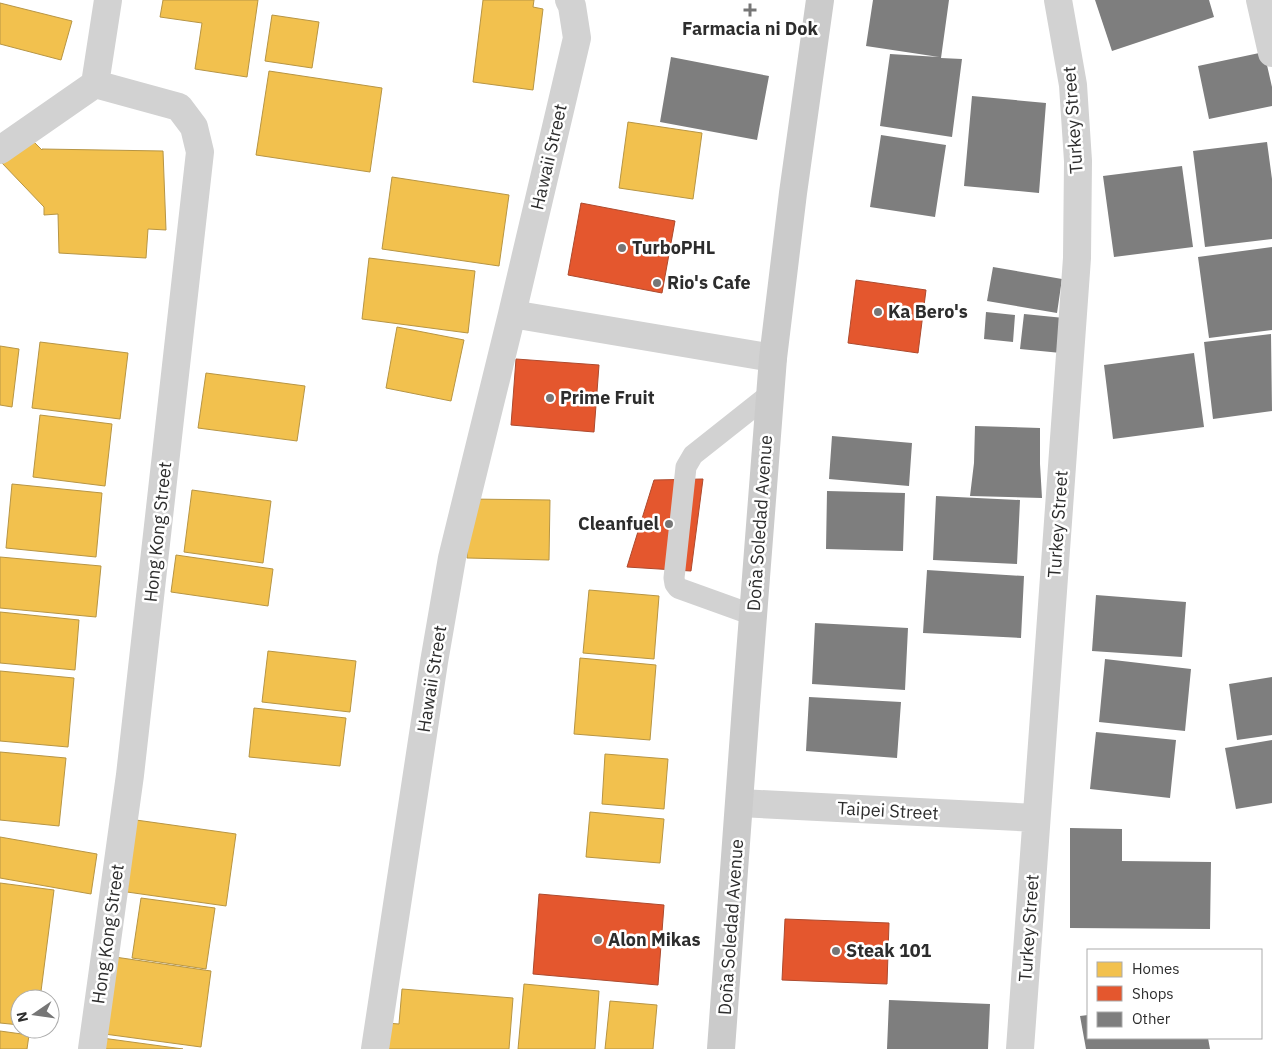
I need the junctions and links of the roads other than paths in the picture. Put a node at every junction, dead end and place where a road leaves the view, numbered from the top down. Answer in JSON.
{"nodes":[{"id":1,"x":108,"y":0,"type":"edge"},
{"id":2,"x":569,"y":0,"type":"edge"},
{"id":3,"x":820,"y":0,"type":"edge"},
{"id":4,"x":1058,"y":0,"type":"edge"},
{"id":5,"x":1260,"y":0,"type":"edge"},
{"id":6,"x":1272,"y":53,"type":"edge"},
{"id":7,"x":95,"y":84,"type":"junction"},
{"id":8,"x":0,"y":150,"type":"edge"},
{"id":9,"x":512,"y":314,"type":"junction"},
{"id":10,"x":773,"y":358,"type":"junction"},
{"id":11,"x":770,"y":394,"type":"junction"},
{"id":12,"x":753,"y":615,"type":"junction"},
{"id":13,"x":740,"y":803,"type":"junction"},
{"id":14,"x":1036,"y":818,"type":"junction"},
{"id":15,"x":92,"y":1049,"type":"edge"},
{"id":16,"x":375,"y":1049,"type":"edge"},
{"id":17,"x":721,"y":1049,"type":"edge"},
{"id":18,"x":1020,"y":1049,"type":"edge"}],
"edges":[{"from":1,"to":7,"type":"street"},
{"from":2,"to":9,"type":"street","name":"Hawaii Street"},
{"from":3,"to":10,"type":"main road","name":"Doña Soledad Avenue"},
{"from":4,"to":14,"type":"street","name":"Turkey Street"},
{"from":5,"to":6,"type":"street"},
{"from":7,"to":8,"type":"street"},
{"from":7,"to":15,"type":"street","name":"Hong Kong Street"},
{"from":9,"to":10,"type":"street"},
{"from":9,"to":16,"type":"street","name":"Hawaii Street"},
{"from":10,"to":11,"type":"main road","name":"Doña Soledad Avenue"},
{"from":11,"to":12,"type":"main road","name":"Doña Soledad Avenue"},
{"from":11,"to":12,"type":"lane"},
{"from":12,"to":13,"type":"main road","name":"Doña Soledad Avenue"},
{"from":13,"to":14,"type":"street","name":"Taipei Street"},
{"from":13,"to":17,"type":"main road","name":"Doña Soledad Avenue"},
{"from":14,"to":18,"type":"street","name":"Turkey Street"}]}
